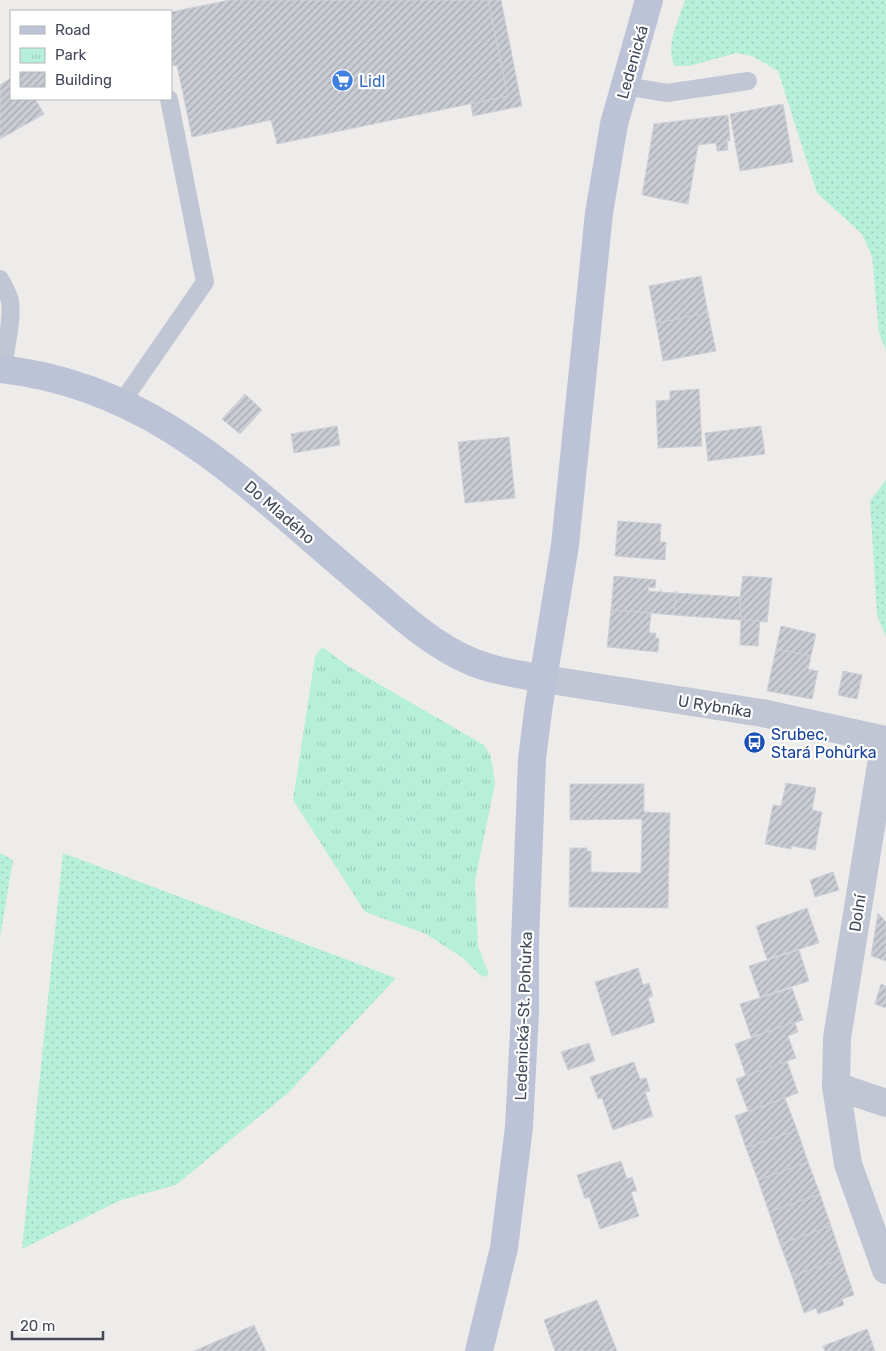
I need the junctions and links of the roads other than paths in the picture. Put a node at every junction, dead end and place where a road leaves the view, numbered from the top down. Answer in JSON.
{"nodes":[{"id":1,"x":649,"y":0,"type":"edge"},
{"id":2,"x":748,"y":81,"type":"dead end"},
{"id":3,"x":625,"y":86,"type":"junction"},
{"id":4,"x":169,"y":100,"type":"edge"},
{"id":5,"x":0,"y":279,"type":"edge"},
{"id":6,"x":1,"y":369,"type":"edge"},
{"id":7,"x":122,"y":402,"type":"junction"},
{"id":8,"x":544,"y":679,"type":"junction"},
{"id":9,"x":886,"y":740,"type":"edge"},
{"id":10,"x":836,"y":1086,"type":"junction"},
{"id":11,"x":886,"y":1103,"type":"edge"},
{"id":12,"x":886,"y":1270,"type":"edge"},
{"id":13,"x":479,"y":1351,"type":"edge"}],
"edges":[{"from":1,"to":3,"type":"main road","name":"Ledenická"},
{"from":2,"to":3,"type":"lane"},
{"from":3,"to":8,"type":"main road","name":"Ledenická"},
{"from":4,"to":7,"type":"lane"},
{"from":5,"to":6,"type":"lane","name":"Do Mladého"},
{"from":6,"to":7,"type":"main road","name":"Do Mladého"},
{"from":7,"to":8,"type":"main road","name":"Do Mladého"},
{"from":8,"to":9,"type":"street","name":"U Rybníka"},
{"from":8,"to":13,"type":"main road","name":"Ledenická-St. Pohůrka"},
{"from":9,"to":10,"type":"street","name":"Dolní"},
{"from":10,"to":11,"type":"street"},
{"from":10,"to":12,"type":"street","name":"Dolní"}]}
